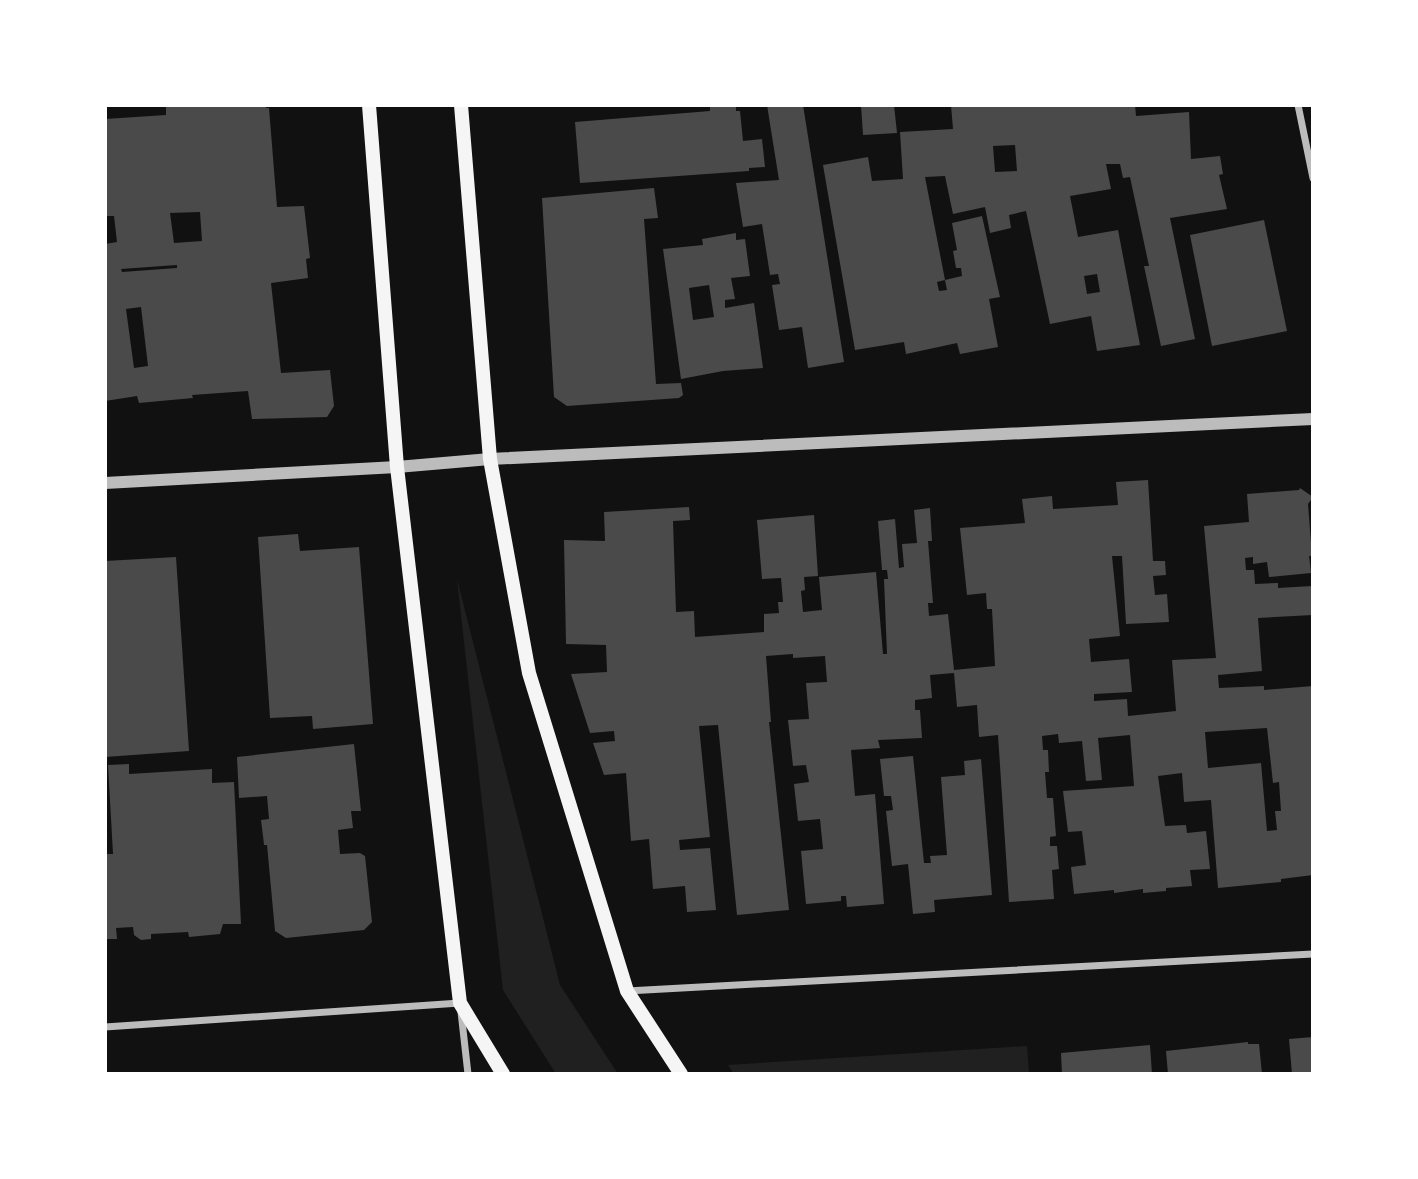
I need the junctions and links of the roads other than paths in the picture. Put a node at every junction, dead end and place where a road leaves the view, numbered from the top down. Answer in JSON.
{"nodes":[{"id":1,"x":369,"y":105,"type":"edge"},
{"id":2,"x":461,"y":105,"type":"edge"},
{"id":3,"x":1298,"y":105,"type":"edge"},
{"id":4,"x":1313,"y":178,"type":"edge"},
{"id":5,"x":1313,"y":419,"type":"edge"},
{"id":6,"x":490,"y":460,"type":"junction"},
{"id":7,"x":397,"y":467,"type":"junction"},
{"id":8,"x":105,"y":483,"type":"edge"},
{"id":9,"x":1313,"y":954,"type":"edge"},
{"id":10,"x":627,"y":990,"type":"junction"},
{"id":11,"x":460,"y":1003,"type":"junction"},
{"id":12,"x":105,"y":1027,"type":"edge"},
{"id":13,"x":468,"y":1074,"type":"edge"},
{"id":14,"x":503,"y":1074,"type":"edge"},
{"id":15,"x":681,"y":1074,"type":"edge"}],
"edges":[{"from":1,"to":7,"type":"main road"},
{"from":2,"to":6,"type":"main road"},
{"from":3,"to":4,"type":"street"},
{"from":5,"to":6,"type":"street"},
{"from":6,"to":7,"type":"street"},
{"from":6,"to":10,"type":"main road"},
{"from":7,"to":8,"type":"street"},
{"from":7,"to":11,"type":"main road"},
{"from":9,"to":10,"type":"street"},
{"from":10,"to":15,"type":"main road"},
{"from":11,"to":12,"type":"street"},
{"from":11,"to":13,"type":"street"},
{"from":11,"to":14,"type":"main road"}]}
